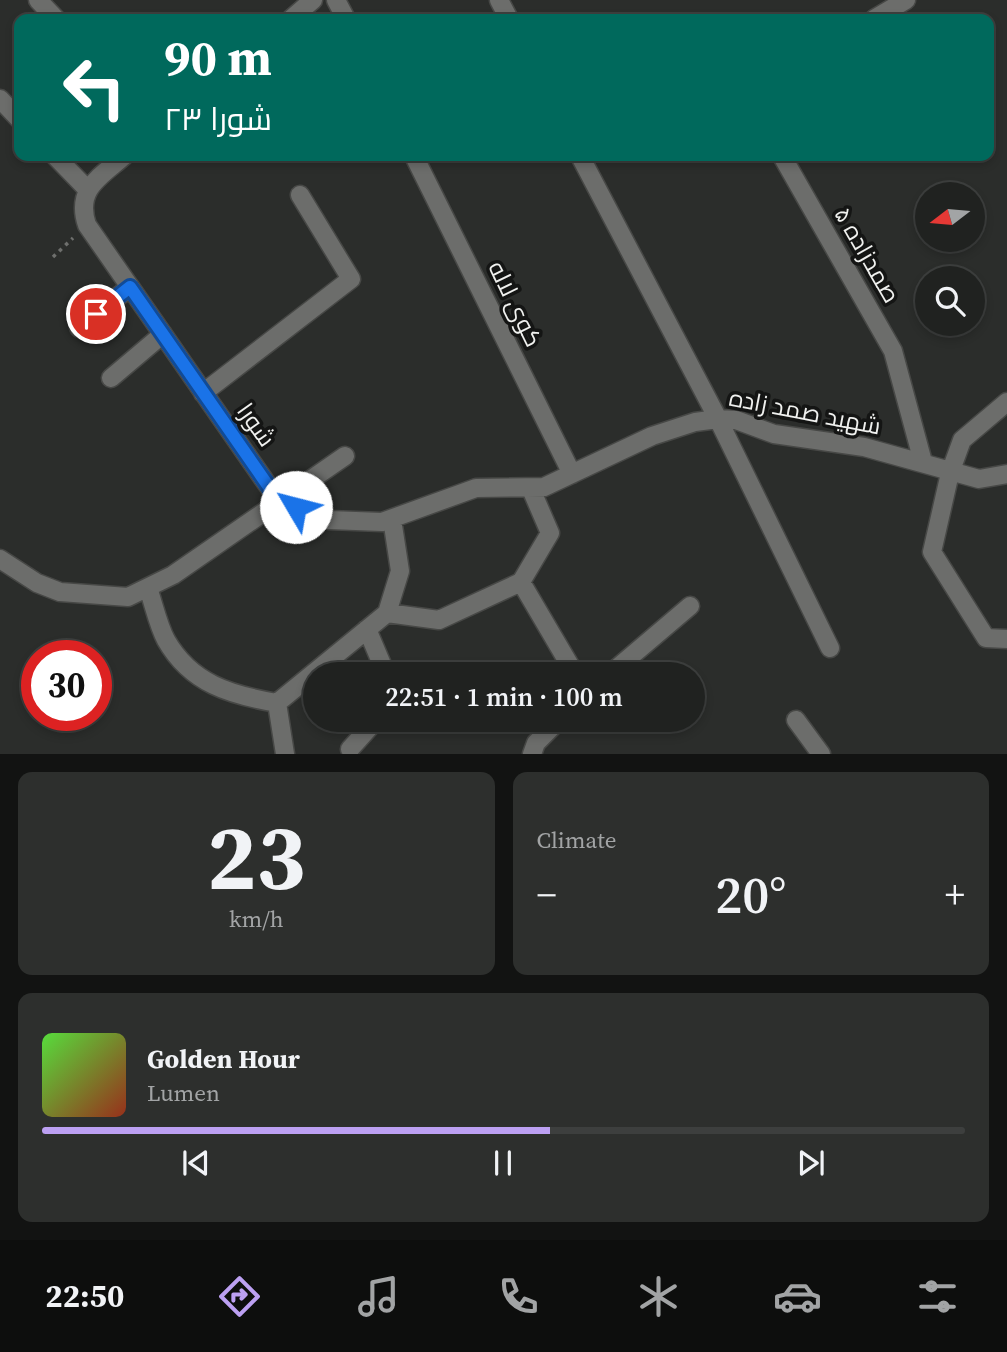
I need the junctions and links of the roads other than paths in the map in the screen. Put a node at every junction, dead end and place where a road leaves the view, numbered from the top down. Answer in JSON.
{"nodes":[{"id":1,"x":38,"y":0,"type":"edge"},
{"id":2,"x":313,"y":0,"type":"edge"},
{"id":3,"x":906,"y":0,"type":"edge"},
{"id":4,"x":51,"y":14,"type":"edge"},
{"id":5,"x":297,"y":14,"type":"edge"},
{"id":6,"x":882,"y":14,"type":"edge"},
{"id":7,"x":0,"y":99,"type":"edge"},
{"id":8,"x":14,"y":114,"type":"edge"},
{"id":9,"x":60,"y":161,"type":"edge"},
{"id":10,"x":118,"y":161,"type":"edge"},
{"id":11,"x":416,"y":161,"type":"edge"},
{"id":12,"x":583,"y":161,"type":"edge"},
{"id":13,"x":785,"y":161,"type":"edge"},
{"id":14,"x":87,"y":189,"type":"junction"},
{"id":15,"x":300,"y":195,"type":"dead end"},
{"id":16,"x":130,"y":287,"type":"junction"},
{"id":17,"x":79,"y":328,"type":"dead end"},
{"id":18,"x":163,"y":334,"type":"junction"},
{"id":19,"x":111,"y":378,"type":"dead end"},
{"id":20,"x":203,"y":393,"type":"junction"},
{"id":21,"x":1007,"y":402,"type":"edge"},
{"id":22,"x":718,"y":419,"type":"junction"},
{"id":23,"x":345,"y":456,"type":"dead end"},
{"id":24,"x":923,"y":462,"type":"junction"},
{"id":25,"x":950,"y":473,"type":"junction"},
{"id":26,"x":572,"y":474,"type":"junction"},
{"id":27,"x":1007,"y":474,"type":"edge"},
{"id":28,"x":531,"y":489,"type":"junction"},
{"id":29,"x":278,"y":500,"type":"junction"},
{"id":30,"x":393,"y":519,"type":"junction"},
{"id":31,"x":0,"y":559,"type":"edge"},
{"id":32,"x":521,"y":582,"type":"junction"},
{"id":33,"x":148,"y":588,"type":"junction"},
{"id":34,"x":691,"y":606,"type":"dead end"},
{"id":35,"x":387,"y":613,"type":"junction"},
{"id":36,"x":367,"y":629,"type":"junction"},
{"id":37,"x":1007,"y":639,"type":"edge"},
{"id":38,"x":830,"y":648,"type":"dead end"},
{"id":39,"x":381,"y":662,"type":"edge"},
{"id":40,"x":568,"y":662,"type":"edge"},
{"id":41,"x":624,"y":662,"type":"edge"},
{"id":42,"x":277,"y":703,"type":"junction"},
{"id":43,"x":796,"y":720,"type":"dead end"},
{"id":44,"x":365,"y":732,"type":"edge"},
{"id":45,"x":547,"y":732,"type":"edge"},
{"id":46,"x":350,"y":749,"type":"dead end"},
{"id":47,"x":285,"y":754,"type":"edge"},
{"id":48,"x":532,"y":754,"type":"edge"},
{"id":49,"x":821,"y":754,"type":"edge"}],
"edges":[{"from":1,"to":4,"type":"street"},
{"from":2,"to":5,"type":"street"},
{"from":3,"to":6,"type":"street"},
{"from":7,"to":8,"type":"street"},
{"from":9,"to":14,"type":"street"},
{"from":10,"to":14,"type":"street"},
{"from":11,"to":26,"type":"street","name":"کوی لاله"},
{"from":12,"to":22,"type":"street"},
{"from":13,"to":24,"type":"street","name":"صمدزاده ۵"},
{"from":14,"to":16,"type":"street","name":"شورا"},
{"from":15,"to":20,"type":"street"},
{"from":16,"to":17,"type":"street"},
{"from":16,"to":18,"type":"street","name":"شورا"},
{"from":18,"to":19,"type":"street"},
{"from":18,"to":20,"type":"street","name":"شورا"},
{"from":20,"to":29,"type":"street","name":"شورا"},
{"from":21,"to":25,"type":"street"},
{"from":22,"to":24,"type":"street","name":"شهید صمد زاده"},
{"from":22,"to":26,"type":"street","name":"شهید صمد زاده"},
{"from":22,"to":38,"type":"street"},
{"from":23,"to":29,"type":"street"},
{"from":24,"to":25,"type":"street","name":"شهید صمد زاده"},
{"from":25,"to":27,"type":"street","name":"شهید صمد زاده"},
{"from":25,"to":37,"type":"street"},
{"from":26,"to":28,"type":"street","name":"شهید صمد زاده"},
{"from":28,"to":30,"type":"street","name":"شهید صمد زاده"},
{"from":28,"to":32,"type":"street"},
{"from":29,"to":30,"type":"street","name":"شهید صمد زاده"},
{"from":29,"to":33,"type":"street"},
{"from":30,"to":35,"type":"street"},
{"from":31,"to":33,"type":"street"},
{"from":32,"to":35,"type":"street"},
{"from":32,"to":40,"type":"street"},
{"from":33,"to":42,"type":"street"},
{"from":34,"to":41,"type":"street"},
{"from":35,"to":36,"type":"street"},
{"from":36,"to":39,"type":"street"},
{"from":36,"to":42,"type":"street"},
{"from":42,"to":47,"type":"street"},
{"from":43,"to":49,"type":"street"},
{"from":44,"to":46,"type":"street"},
{"from":45,"to":48,"type":"street"}]}
